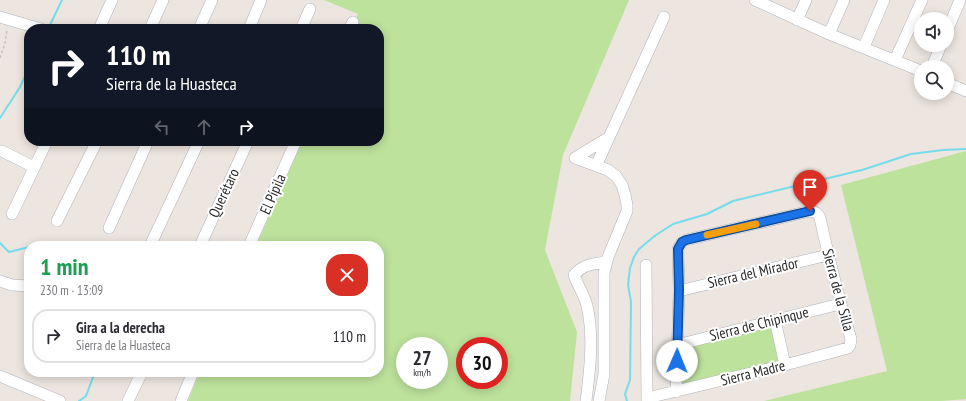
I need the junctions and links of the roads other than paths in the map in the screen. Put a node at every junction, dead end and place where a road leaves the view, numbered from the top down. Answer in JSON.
{"nodes":[{"id":1,"x":112,"y":0,"type":"edge"},
{"id":2,"x":163,"y":0,"type":"edge"},
{"id":3,"x":212,"y":0,"type":"edge"},
{"id":4,"x":261,"y":0,"type":"edge"},
{"id":5,"x":755,"y":0,"type":"edge"},
{"id":6,"x":806,"y":0,"type":"edge"},
{"id":7,"x":844,"y":0,"type":"edge"},
{"id":8,"x":884,"y":0,"type":"edge"},
{"id":9,"x":922,"y":0,"type":"edge"},
{"id":10,"x":960,"y":0,"type":"edge"},
{"id":11,"x":767,"y":2,"type":"edge"},
{"id":12,"x":310,"y":9,"type":"dead end"},
{"id":13,"x":954,"y":14,"type":"edge"},
{"id":14,"x":664,"y":17,"type":"dead end"},
{"id":15,"x":4,"y":18,"type":"edge"},
{"id":16,"x":797,"y":20,"type":"junction"},
{"id":17,"x":24,"y":24,"type":"edge"},
{"id":18,"x":101,"y":24,"type":"edge"},
{"id":19,"x":152,"y":24,"type":"edge"},
{"id":20,"x":201,"y":24,"type":"edge"},
{"id":21,"x":251,"y":24,"type":"edge"},
{"id":22,"x":303,"y":24,"type":"edge"},
{"id":23,"x":830,"y":34,"type":"junction"},
{"id":24,"x":864,"y":47,"type":"junction"},
{"id":25,"x":895,"y":60,"type":"junction"},
{"id":26,"x":914,"y":68,"type":"edge"},
{"id":27,"x":954,"y":85,"type":"edge"},
{"id":28,"x":965,"y":88,"type":"edge"},
{"id":29,"x":608,"y":138,"type":"junction"},
{"id":30,"x":44,"y":146,"type":"edge"},
{"id":31,"x":94,"y":146,"type":"edge"},
{"id":32,"x":146,"y":146,"type":"edge"},
{"id":33,"x":196,"y":146,"type":"edge"},
{"id":34,"x":246,"y":146,"type":"edge"},
{"id":35,"x":294,"y":146,"type":"edge"},
{"id":36,"x":0,"y":151,"type":"edge"},
{"id":37,"x":596,"y":166,"type":"junction"},
{"id":38,"x":34,"y":167,"type":"junction"},
{"id":39,"x":12,"y":214,"type":"dead end"},
{"id":40,"x":57,"y":221,"type":"dead end"},
{"id":41,"x":109,"y":228,"type":"dead end"},
{"id":42,"x":152,"y":241,"type":"edge"},
{"id":43,"x":202,"y":241,"type":"edge"},
{"id":44,"x":251,"y":241,"type":"edge"},
{"id":45,"x":828,"y":255,"type":"junction"},
{"id":46,"x":606,"y":262,"type":"junction"},
{"id":47,"x":646,"y":264,"type":"dead end"},
{"id":48,"x":0,"y":281,"type":"edge"},
{"id":49,"x":24,"y":286,"type":"edge"},
{"id":50,"x":679,"y":290,"type":"junction"},
{"id":51,"x":840,"y":304,"type":"junction"},
{"id":52,"x":775,"y":320,"type":"junction"},
{"id":53,"x":850,"y":339,"type":"joint"},
{"id":54,"x":677,"y":345,"type":"junction"},
{"id":55,"x":785,"y":365,"type":"junction"},
{"id":56,"x":0,"y":376,"type":"edge"},
{"id":57,"x":140,"y":377,"type":"edge"},
{"id":58,"x":191,"y":377,"type":"edge"},
{"id":59,"x":676,"y":392,"type":"junction"},
{"id":60,"x":647,"y":400,"type":"edge"},
{"id":61,"x":60,"y":401,"type":"edge"},
{"id":62,"x":128,"y":401,"type":"edge"},
{"id":63,"x":180,"y":401,"type":"edge"},
{"id":64,"x":586,"y":401,"type":"edge"},
{"id":65,"x":600,"y":401,"type":"edge"}],
"edges":[{"from":1,"to":18,"type":"street"},
{"from":2,"to":19,"type":"street"},
{"from":3,"to":20,"type":"street"},
{"from":4,"to":21,"type":"street"},
{"from":5,"to":11,"type":"street"},
{"from":6,"to":16,"type":"street"},
{"from":7,"to":23,"type":"street"},
{"from":8,"to":24,"type":"street"},
{"from":9,"to":25,"type":"street"},
{"from":10,"to":13,"type":"street"},
{"from":11,"to":16,"type":"street"},
{"from":12,"to":22,"type":"street"},
{"from":14,"to":29,"type":"street"},
{"from":15,"to":17,"type":"street"},
{"from":16,"to":23,"type":"street"},
{"from":23,"to":24,"type":"street"},
{"from":24,"to":25,"type":"street"},
{"from":25,"to":26,"type":"street"},
{"from":27,"to":28,"type":"street"},
{"from":29,"to":37,"type":"street"},
{"from":29,"to":37,"type":"street"},
{"from":30,"to":38,"type":"street"},
{"from":31,"to":40,"type":"street"},
{"from":32,"to":41,"type":"street"},
{"from":33,"to":42,"type":"street"},
{"from":34,"to":43,"type":"street","name":"Querétaro"},
{"from":35,"to":44,"type":"street","name":"El Pípila"},
{"from":36,"to":38,"type":"street"},
{"from":37,"to":46,"type":"street"},
{"from":38,"to":39,"type":"street"},
{"from":45,"to":50,"type":"street","name":"Sierra del Mirador"},
{"from":45,"to":50,"type":"street","name":"Sierra de la Silla"},
{"from":45,"to":51,"type":"street","name":"Sierra de la Silla"},
{"from":46,"to":64,"type":"street"},
{"from":46,"to":65,"type":"street"},
{"from":47,"to":60,"type":"street"},
{"from":48,"to":49,"type":"street"},
{"from":50,"to":54,"type":"street"},
{"from":51,"to":52,"type":"street","name":"Sierra de Chipinque"},
{"from":51,"to":53,"type":"street","name":"Sierra de la Silla"},
{"from":52,"to":54,"type":"street","name":"Sierra de Chipinque"},
{"from":52,"to":55,"type":"street"},
{"from":53,"to":55,"type":"street","name":"Sierra Madre"},
{"from":54,"to":59,"type":"street"},
{"from":55,"to":59,"type":"street","name":"Sierra Madre"},
{"from":56,"to":61,"type":"street"},
{"from":57,"to":62,"type":"street"},
{"from":58,"to":63,"type":"street"},
{"from":59,"to":60,"type":"street","name":"Sierra Madre"}]}
